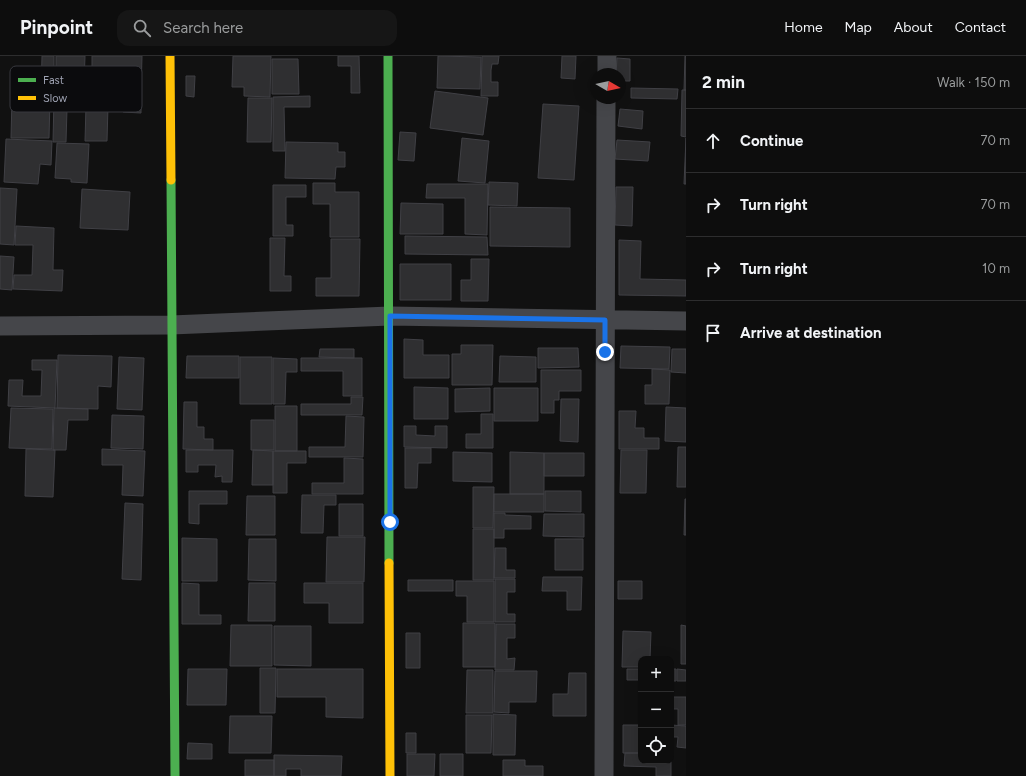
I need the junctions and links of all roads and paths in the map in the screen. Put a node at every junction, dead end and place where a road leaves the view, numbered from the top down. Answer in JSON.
{"nodes":[{"id":1,"x":170,"y":56,"type":"edge"},
{"id":2,"x":388,"y":56,"type":"edge"},
{"id":3,"x":607,"y":56,"type":"edge"},
{"id":4,"x":606,"y":68,"type":"edge"},
{"id":5,"x":606,"y":104,"type":"edge"},
{"id":6,"x":390,"y":316,"type":"junction"},
{"id":7,"x":605,"y":320,"type":"junction"},
{"id":8,"x":686,"y":321,"type":"edge"},
{"id":9,"x":171,"y":325,"type":"junction"},
{"id":10,"x":0,"y":326,"type":"edge"},
{"id":11,"x":175,"y":776,"type":"edge"},
{"id":12,"x":390,"y":776,"type":"edge"},
{"id":13,"x":604,"y":776,"type":"edge"}],
"edges":[{"from":1,"to":9,"type":"street"},
{"from":2,"to":6,"type":"street"},
{"from":3,"to":4,"type":"street"},
{"from":5,"to":7,"type":"street"},
{"from":6,"to":7,"type":"street"},
{"from":6,"to":9,"type":"street"},
{"from":6,"to":12,"type":"street"},
{"from":7,"to":8,"type":"street"},
{"from":7,"to":13,"type":"street"},
{"from":9,"to":10,"type":"street"},
{"from":9,"to":11,"type":"street"}]}
